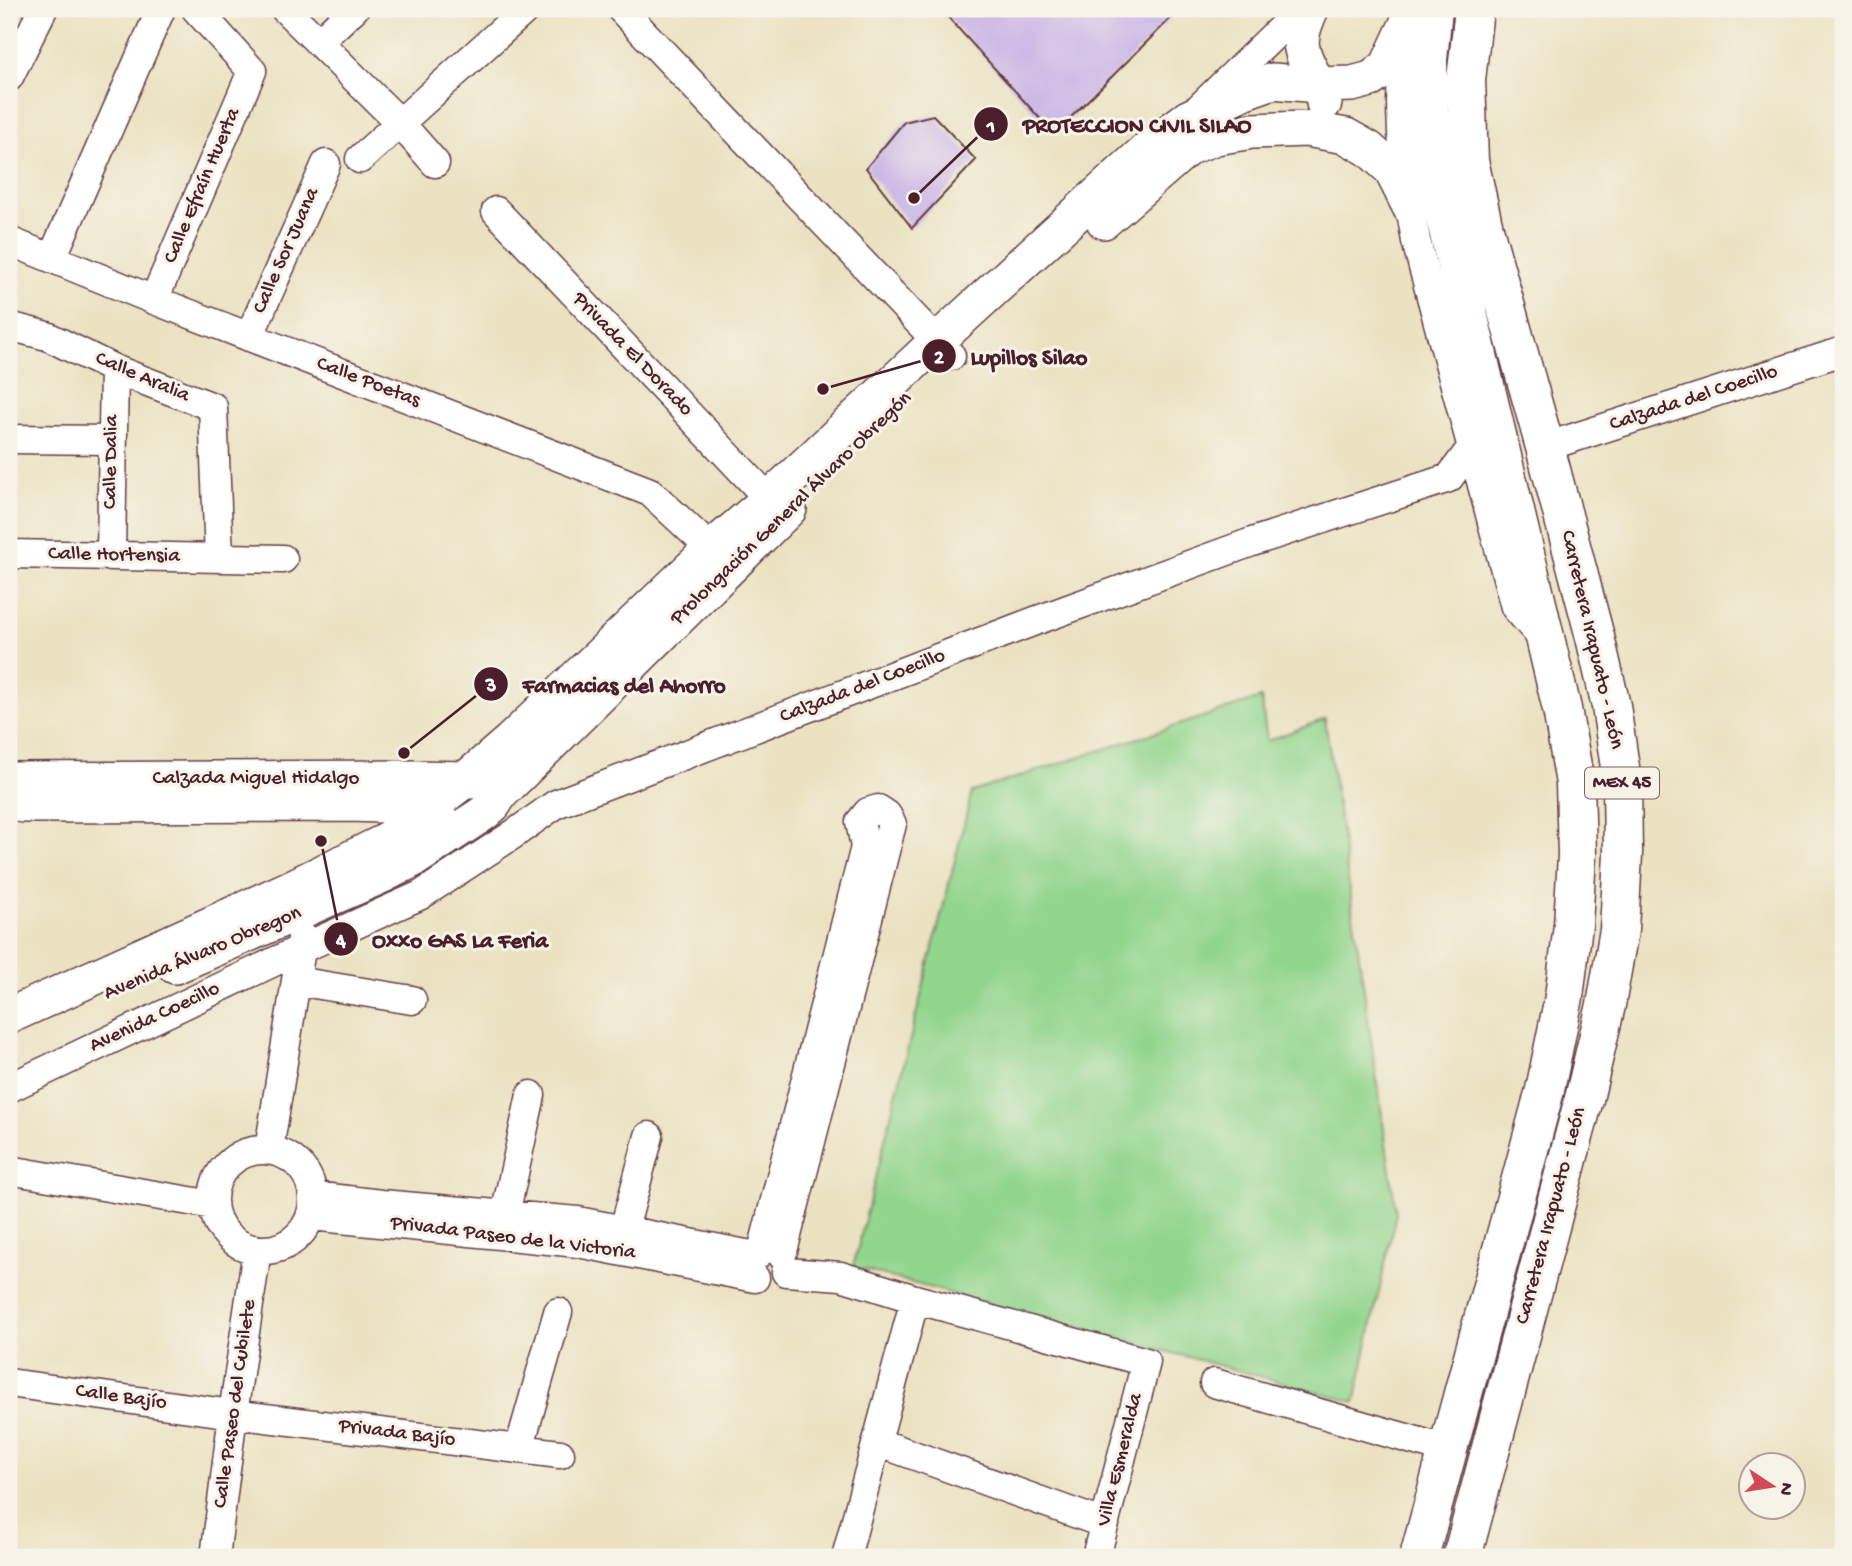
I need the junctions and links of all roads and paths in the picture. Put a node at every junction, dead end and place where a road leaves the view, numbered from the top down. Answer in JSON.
{"nodes":[{"id":1,"x":43,"y":9,"type":"edge"},
{"id":2,"x":161,"y":9,"type":"edge"},
{"id":3,"x":196,"y":9,"type":"edge"},
{"id":4,"x":285,"y":9,"type":"edge"},
{"id":5,"x":354,"y":9,"type":"edge"},
{"id":6,"x":526,"y":9,"type":"edge"},
{"id":7,"x":621,"y":9,"type":"edge"},
{"id":8,"x":1301,"y":9,"type":"edge"},
{"id":9,"x":1311,"y":9,"type":"edge"},
{"id":10,"x":1474,"y":9,"type":"edge"},
{"id":11,"x":1418,"y":12,"type":"edge"},
{"id":12,"x":318,"y":42,"type":"junction"},
{"id":13,"x":9,"y":77,"type":"edge"},
{"id":14,"x":1318,"y":85,"type":"junction"},
{"id":15,"x":401,"y":123,"type":"junction"},
{"id":16,"x":1306,"y":129,"type":"junction"},
{"id":17,"x":1188,"y":132,"type":"junction"},
{"id":18,"x":360,"y":159,"type":"dead end"},
{"id":19,"x":435,"y":163,"type":"dead end"},
{"id":20,"x":326,"y":164,"type":"dead end"},
{"id":21,"x":1410,"y":207,"type":"junction"},
{"id":22,"x":496,"y":211,"type":"dead end"},
{"id":23,"x":9,"y":241,"type":"edge"},
{"id":24,"x":52,"y":258,"type":"junction"},
{"id":25,"x":154,"y":300,"type":"junction"},
{"id":26,"x":9,"y":326,"type":"edge"},
{"id":27,"x":249,"y":337,"type":"junction"},
{"id":28,"x":944,"y":349,"type":"junction"},
{"id":29,"x":1843,"y":351,"type":"edge"},
{"id":30,"x":114,"y":369,"type":"junction"},
{"id":31,"x":9,"y":439,"type":"edge"},
{"id":32,"x":113,"y":440,"type":"junction"},
{"id":33,"x":1472,"y":447,"type":"junction"},
{"id":34,"x":1545,"y":447,"type":"junction"},
{"id":35,"x":1449,"y":478,"type":"junction"},
{"id":36,"x":1485,"y":497,"type":"junction"},
{"id":37,"x":769,"y":499,"type":"junction"},
{"id":38,"x":711,"y":549,"type":"junction"},
{"id":39,"x":9,"y":554,"type":"edge"},
{"id":40,"x":111,"y":556,"type":"junction"},
{"id":41,"x":219,"y":558,"type":"junction"},
{"id":42,"x":284,"y":559,"type":"dead end"},
{"id":43,"x":1546,"y":642,"type":"junction"},
{"id":44,"x":466,"y":779,"type":"junction"},
{"id":45,"x":9,"y":780,"type":"edge"},
{"id":46,"x":348,"y":804,"type":"junction"},
{"id":47,"x":9,"y":805,"type":"edge"},
{"id":48,"x":426,"y":809,"type":"junction"},
{"id":49,"x":484,"y":810,"type":"junction"},
{"id":50,"x":511,"y":836,"type":"junction"},
{"id":51,"x":365,"y":851,"type":"junction"},
{"id":52,"x":298,"y":899,"type":"junction"},
{"id":53,"x":301,"y":949,"type":"junction"},
{"id":54,"x":296,"y":981,"type":"junction"},
{"id":55,"x":412,"y":1000,"type":"dead end"},
{"id":56,"x":9,"y":1016,"type":"edge"},
{"id":57,"x":9,"y":1038,"type":"edge"},
{"id":58,"x":822,"y":1059,"type":"junction"},
{"id":59,"x":9,"y":1088,"type":"edge"},
{"id":60,"x":531,"y":1095,"type":"dead end"},
{"id":61,"x":649,"y":1136,"type":"dead end"},
{"id":62,"x":269,"y":1150,"type":"junction"},
{"id":63,"x":9,"y":1170,"type":"edge"},
{"id":64,"x":213,"y":1205,"type":"junction"},
{"id":65,"x":312,"y":1206,"type":"junction"},
{"id":66,"x":505,"y":1225,"type":"junction"},
{"id":67,"x":621,"y":1240,"type":"junction"},
{"id":68,"x":257,"y":1250,"type":"junction"},
{"id":69,"x":768,"y":1262,"type":"junction"},
{"id":70,"x":915,"y":1299,"type":"junction"},
{"id":71,"x":558,"y":1312,"type":"dead end"},
{"id":72,"x":1146,"y":1362,"type":"joint"},
{"id":73,"x":9,"y":1382,"type":"edge"},
{"id":74,"x":1214,"y":1384,"type":"dead end"},
{"id":75,"x":233,"y":1414,"type":"junction"},
{"id":76,"x":877,"y":1442,"type":"junction"},
{"id":77,"x":519,"y":1449,"type":"junction"},
{"id":78,"x":1448,"y":1450,"type":"junction"},
{"id":79,"x":560,"y":1454,"type":"dead end"},
{"id":80,"x":1105,"y":1524,"type":"junction"},
{"id":81,"x":215,"y":1557,"type":"edge"},
{"id":82,"x":846,"y":1557,"type":"edge"},
{"id":83,"x":1096,"y":1557,"type":"edge"},
{"id":84,"x":1419,"y":1557,"type":"edge"},
{"id":85,"x":1462,"y":1557,"type":"edge"}],
"edges":[{"from":1,"to":13,"type":"street"},
{"from":2,"to":24,"type":"street"},
{"from":3,"to":25,"type":"street","name":"Calle Efraín Huerta"},
{"from":4,"to":12,"type":"street"},
{"from":5,"to":12,"type":"street"},
{"from":6,"to":15,"type":"street"},
{"from":7,"to":28,"type":"street"},
{"from":8,"to":17,"type":"street","name":"Prolongación General Álvaro Obregón"},
{"from":9,"to":14,"type":"main road"},
{"from":10,"to":34,"type":"highway","name":"Carretera Irapuato - León","number":"MEX 45"},
{"from":11,"to":14,"type":"main road"},
{"from":11,"to":21,"type":"street","number":"MEX 45"},
{"from":11,"to":43,"type":"highway","name":"Carretera Irapuato - León","number":"MEX 45"},
{"from":12,"to":15,"type":"street"},
{"from":14,"to":16,"type":"main road"},
{"from":14,"to":17,"type":"main road"},
{"from":15,"to":18,"type":"street"},
{"from":15,"to":19,"type":"street"},
{"from":16,"to":17,"type":"main road"},
{"from":16,"to":21,"type":"main road"},
{"from":17,"to":28,"type":"main road","name":"Prolongación General Álvaro Obregón"},
{"from":17,"to":28,"type":"main road","name":"Prolongación General Álvaro Obregón"},
{"from":20,"to":27,"type":"street","name":"Calle Sor Juana"},
{"from":21,"to":33,"type":"street","number":"MEX 45"},
{"from":22,"to":37,"type":"street","name":"Privada El Dorado"},
{"from":23,"to":24,"type":"street","name":"Calle Poetas"},
{"from":24,"to":25,"type":"street","name":"Calle Poetas"},
{"from":25,"to":27,"type":"street","name":"Calle Poetas"},
{"from":26,"to":30,"type":"street","name":"Calle Aralia"},
{"from":27,"to":38,"type":"street","name":"Calle Poetas"},
{"from":28,"to":37,"type":"main road","name":"Prolongación General Álvaro Obregón"},
{"from":28,"to":49,"type":"main road","name":"Prolongación General Álvaro Obregón"},
{"from":29,"to":34,"type":"street","name":"Calzada del Coecillo"},
{"from":30,"to":32,"type":"street","name":"Calle Dalia"},
{"from":30,"to":41,"type":"street","name":"Calle Aralia"},
{"from":31,"to":32,"type":"street"},
{"from":32,"to":40,"type":"street","name":"Calle Dalia"},
{"from":33,"to":35,"type":"street"},
{"from":33,"to":36,"type":"street","number":"MEX 45"},
{"from":34,"to":85,"type":"highway","name":"Carretera Irapuato - León","number":"MEX 45"},
{"from":35,"to":36,"type":"street"},
{"from":35,"to":50,"type":"street","name":"Calzada del Coecillo"},
{"from":36,"to":43,"type":"street","number":"MEX 45"},
{"from":37,"to":38,"type":"main road","name":"Prolongación General Álvaro Obregón"},
{"from":38,"to":44,"type":"main road","name":"Prolongación General Álvaro Obregón"},
{"from":39,"to":40,"type":"street","name":"Calle Hortensia"},
{"from":40,"to":41,"type":"street","name":"Calle Hortensia"},
{"from":41,"to":42,"type":"street","name":"Calle Hortensia"},
{"from":43,"to":78,"type":"highway","name":"Carretera Irapuato - León","number":"MEX 45"},
{"from":44,"to":45,"type":"main road","name":"Calzada Miguel Hidalgo"},
{"from":44,"to":48,"type":"main road","name":"Prolongación General Álvaro Obregón"},
{"from":44,"to":49,"type":"main road","name":"Calzada Miguel Hidalgo"},
{"from":46,"to":47,"type":"main road","name":"Calzada Miguel Hidalgo"},
{"from":46,"to":48,"type":"main road","name":"Calzada Miguel Hidalgo"},
{"from":46,"to":51,"type":"main road"},
{"from":48,"to":49,"type":"main road","name":"Calzada Miguel Hidalgo"},
{"from":48,"to":51,"type":"main road","name":"Avenida Álvaro Obregon"},
{"from":49,"to":50,"type":"street"},
{"from":49,"to":52,"type":"main road","name":"Avenida Álvaro Obregon"},
{"from":50,"to":53,"type":"street","name":"Calzada del Coecillo"},
{"from":51,"to":52,"type":"main road","name":"Avenida Álvaro Obregon"},
{"from":52,"to":53,"type":"street"},
{"from":52,"to":56,"type":"main road","name":"Avenida Álvaro Obregon"},
{"from":52,"to":57,"type":"main road","name":"Avenida Álvaro Obregon"},
{"from":53,"to":54,"type":"street"},
{"from":53,"to":59,"type":"street","name":"Avenida Coecillo"},
{"from":54,"to":55,"type":"street"},
{"from":54,"to":62,"type":"street"},
{"from":58,"to":58,"type":"street"},
{"from":58,"to":69,"type":"street"},
{"from":60,"to":66,"type":"street"},
{"from":61,"to":67,"type":"street"},
{"from":62,"to":64,"type":"street"},
{"from":62,"to":65,"type":"street"},
{"from":63,"to":64,"type":"street"},
{"from":64,"to":68,"type":"street"},
{"from":65,"to":66,"type":"street","name":"Privada Paseo de la Victoria"},
{"from":65,"to":68,"type":"street"},
{"from":66,"to":67,"type":"street","name":"Privada Paseo de la Victoria"},
{"from":67,"to":69,"type":"street","name":"Privada Paseo de la Victoria"},
{"from":68,"to":75,"type":"street","name":"Calle Paseo del Cubilete"},
{"from":69,"to":70,"type":"street","name":"Privada Paseo de la Victoria"},
{"from":70,"to":72,"type":"street","name":"Privada Paseo de la Victoria"},
{"from":70,"to":76,"type":"street"},
{"from":71,"to":77,"type":"street"},
{"from":72,"to":80,"type":"street","name":"Villa Esmeralda"},
{"from":73,"to":75,"type":"street","name":"Calle Bajío"},
{"from":74,"to":78,"type":"street"},
{"from":75,"to":77,"type":"street","name":"Privada Bajío"},
{"from":75,"to":81,"type":"street","name":"Calle Paseo del Cubilete"},
{"from":76,"to":80,"type":"street"},
{"from":76,"to":82,"type":"street"},
{"from":77,"to":79,"type":"street","name":"Privada Bajío"},
{"from":78,"to":84,"type":"highway","name":"Carretera Irapuato - León","number":"MEX 45"},
{"from":80,"to":83,"type":"street","name":"Villa Esmeralda"}]}
